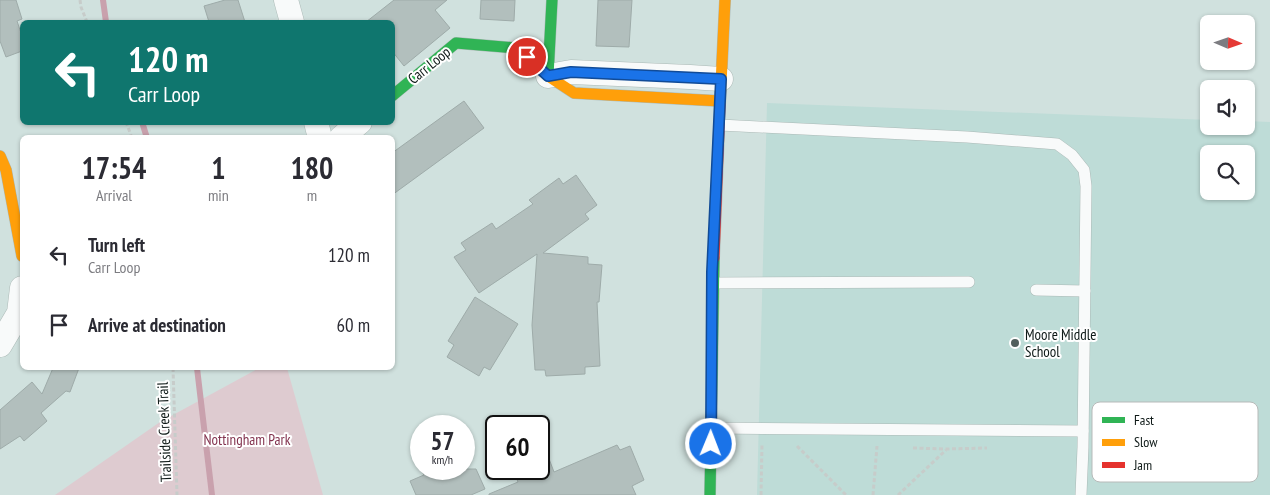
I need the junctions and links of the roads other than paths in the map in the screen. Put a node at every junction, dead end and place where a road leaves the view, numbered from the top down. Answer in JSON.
{"nodes":[{"id":1,"x":286,"y":0,"type":"edge"},
{"id":2,"x":552,"y":0,"type":"edge"},
{"id":3,"x":725,"y":0,"type":"edge"},
{"id":4,"x":291,"y":20,"type":"edge"},
{"id":5,"x":548,"y":76,"type":"junction"},
{"id":6,"x":720,"y":90,"type":"junction"},
{"id":7,"x":395,"y":94,"type":"edge"},
{"id":8,"x":356,"y":125,"type":"edge"},
{"id":9,"x":719,"y":125,"type":"junction"},
{"id":10,"x":345,"y":135,"type":"edge"},
{"id":11,"x":0,"y":156,"type":"edge"},
{"id":12,"x":20,"y":245,"type":"edge"},
{"id":13,"x":970,"y":282,"type":"dead end"},
{"id":14,"x":712,"y":283,"type":"junction"},
{"id":15,"x":1036,"y":290,"type":"dead end"},
{"id":16,"x":1085,"y":291,"type":"junction"},
{"id":17,"x":20,"y":305,"type":"edge"},
{"id":18,"x":0,"y":345,"type":"edge"},
{"id":19,"x":711,"y":428,"type":"junction"},
{"id":20,"x":1083,"y":431,"type":"junction"},
{"id":21,"x":710,"y":495,"type":"edge"},
{"id":22,"x":1081,"y":495,"type":"edge"}],
"edges":[{"from":1,"to":4,"type":"street"},
{"from":2,"to":5,"type":"main road"},
{"from":3,"to":6,"type":"main road"},
{"from":5,"to":6,"type":"street"},
{"from":5,"to":7,"type":"main road","name":"Carr Loop"},
{"from":6,"to":9,"type":"main road"},
{"from":8,"to":10,"type":"street"},
{"from":9,"to":14,"type":"main road"},
{"from":9,"to":16,"type":"lane"},
{"from":11,"to":12,"type":"main road"},
{"from":13,"to":14,"type":"lane"},
{"from":14,"to":19,"type":"main road"},
{"from":15,"to":16,"type":"lane"},
{"from":16,"to":20,"type":"lane"},
{"from":17,"to":18,"type":"street"},
{"from":19,"to":20,"type":"lane"},
{"from":19,"to":21,"type":"main road"},
{"from":20,"to":22,"type":"lane"}]}
